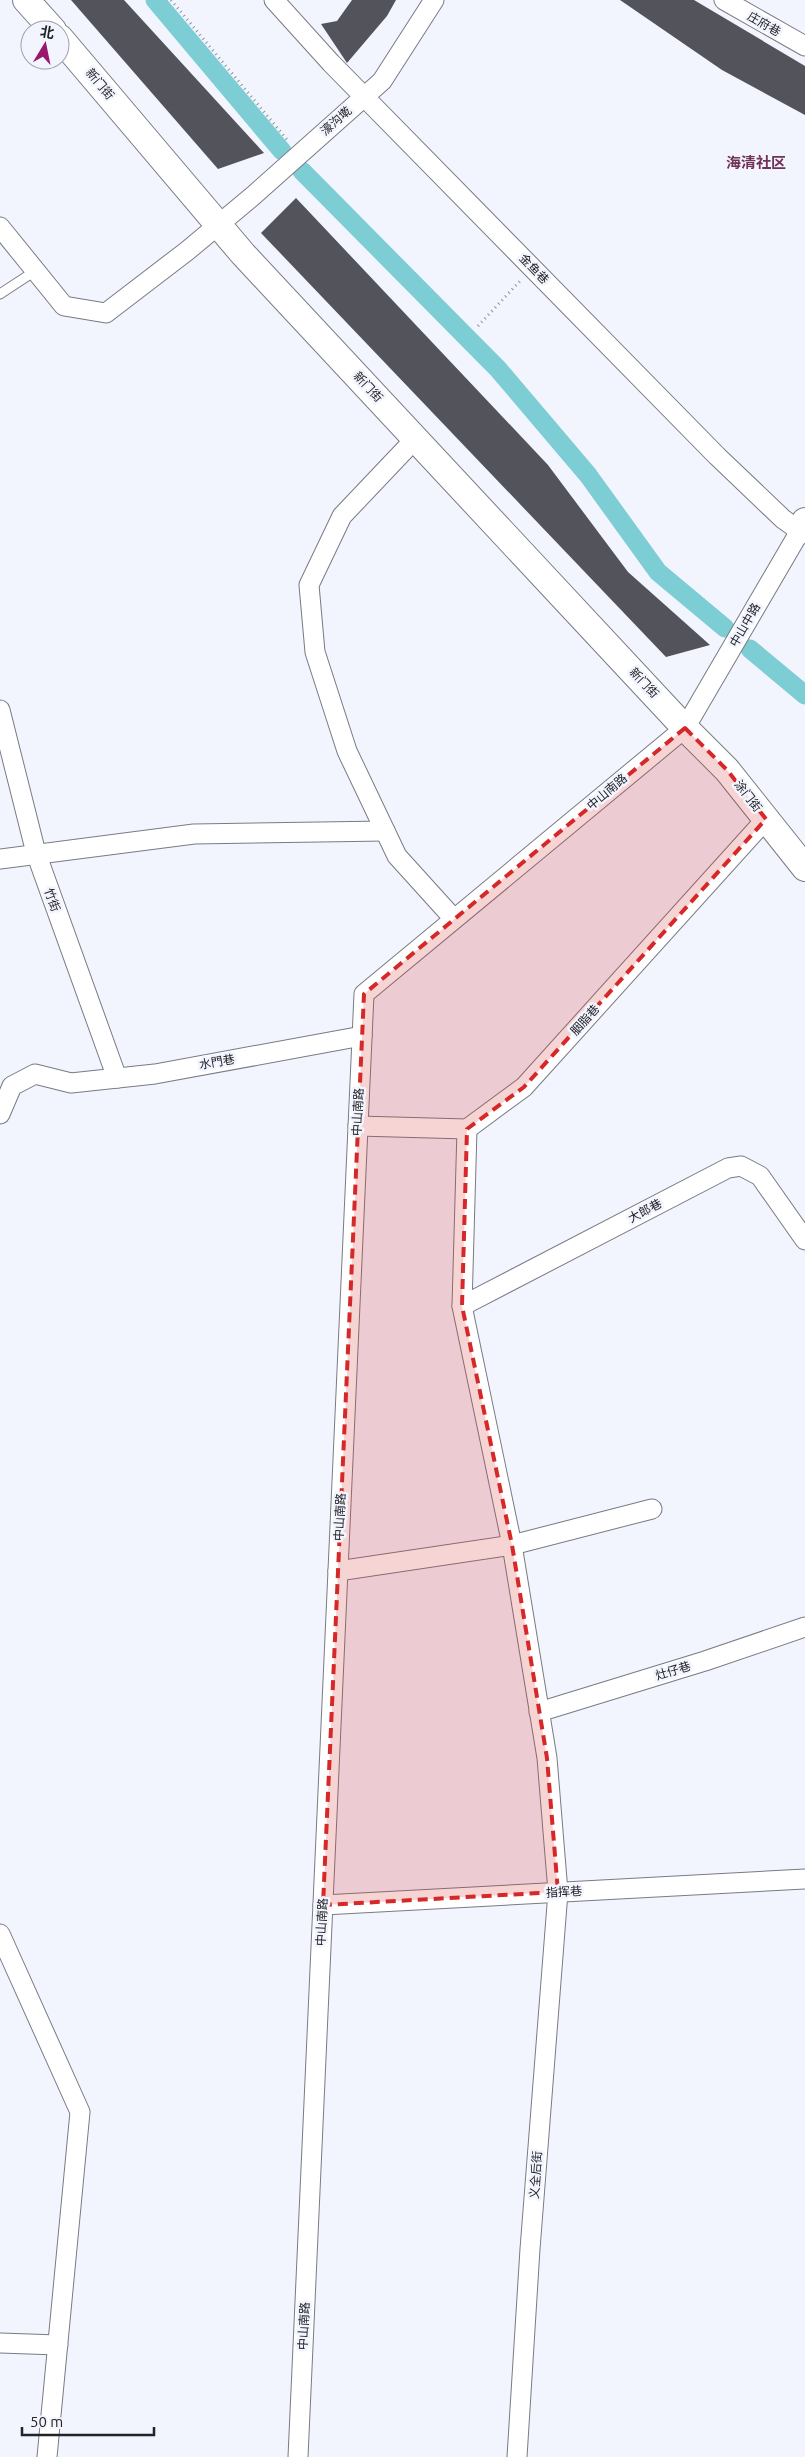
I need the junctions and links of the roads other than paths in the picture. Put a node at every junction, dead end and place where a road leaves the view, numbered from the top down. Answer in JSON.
{"nodes":[{"id":1,"x":26,"y":0,"type":"edge"},
{"id":2,"x":274,"y":0,"type":"edge"},
{"id":3,"x":434,"y":0,"type":"edge"},
{"id":4,"x":724,"y":0,"type":"edge"},
{"id":5,"x":44,"y":20,"type":"edge"},
{"id":6,"x":805,"y":46,"type":"edge"},
{"id":7,"x":70,"y":50,"type":"edge"},
{"id":8,"x":364,"y":95,"type":"junction"},
{"id":9,"x":218,"y":225,"type":"junction"},
{"id":10,"x":0,"y":227,"type":"edge"},
{"id":11,"x":35,"y":271,"type":"junction"},
{"id":12,"x":0,"y":294,"type":"edge"},
{"id":13,"x":416,"y":438,"type":"junction"},
{"id":14,"x":803,"y":526,"type":"edge"},
{"id":15,"x":1,"y":713,"type":"edge"},
{"id":16,"x":685,"y":728,"type":"junction"},
{"id":17,"x":766,"y":819,"type":"junction"},
{"id":18,"x":385,"y":832,"type":"junction"},
{"id":19,"x":36,"y":853,"type":"junction"},
{"id":20,"x":0,"y":859,"type":"edge"},
{"id":21,"x":805,"y":868,"type":"edge"},
{"id":22,"x":454,"y":919,"type":"junction"},
{"id":23,"x":362,"y":1036,"type":"junction"},
{"id":24,"x":117,"y":1078,"type":"junction"},
{"id":25,"x":0,"y":1114,"type":"edge"},
{"id":26,"x":358,"y":1126,"type":"junction"},
{"id":27,"x":467,"y":1129,"type":"junction"},
{"id":28,"x":805,"y":1240,"type":"edge"},
{"id":29,"x":462,"y":1306,"type":"junction"},
{"id":30,"x":652,"y":1509,"type":"dead end"},
{"id":31,"x":512,"y":1545,"type":"junction"},
{"id":32,"x":338,"y":1572,"type":"junction"},
{"id":33,"x":805,"y":1627,"type":"edge"},
{"id":34,"x":539,"y":1712,"type":"junction"},
{"id":35,"x":805,"y":1879,"type":"edge"},
{"id":36,"x":558,"y":1892,"type":"junction"},
{"id":37,"x":323,"y":1905,"type":"junction"},
{"id":38,"x":0,"y":1934,"type":"edge"},
{"id":39,"x":0,"y":2343,"type":"edge"},
{"id":40,"x":58,"y":2345,"type":"junction"},
{"id":41,"x":47,"y":2457,"type":"edge"},
{"id":42,"x":298,"y":2457,"type":"edge"},
{"id":43,"x":518,"y":2457,"type":"edge"}],
"edges":[{"from":1,"to":5,"type":"main road"},
{"from":2,"to":8,"type":"street","name":"金鱼巷"},
{"from":3,"to":8,"type":"street","name":"濠沟墘"},
{"from":4,"to":6,"type":"street","name":"庄府巷"},
{"from":7,"to":9,"type":"main road","name":"新门街"},
{"from":8,"to":9,"type":"street","name":"濠沟墘"},
{"from":8,"to":14,"type":"street","name":"金鱼巷"},
{"from":9,"to":11,"type":"street","name":"濠沟墘"},
{"from":9,"to":13,"type":"main road","name":"新门街"},
{"from":10,"to":11,"type":"street","name":"濠沟墘"},
{"from":11,"to":12,"type":"lane"},
{"from":13,"to":16,"type":"main road","name":"新门街"},
{"from":13,"to":18,"type":"street"},
{"from":14,"to":16,"type":"street","name":"中山中路"},
{"from":15,"to":19,"type":"street","name":"竹街"},
{"from":16,"to":17,"type":"main road","name":"涂门街"},
{"from":16,"to":22,"type":"street","name":"中山南路"},
{"from":17,"to":21,"type":"main road","name":"涂门街"},
{"from":17,"to":27,"type":"street","name":"胭脂巷"},
{"from":18,"to":19,"type":"street"},
{"from":18,"to":22,"type":"street"},
{"from":19,"to":20,"type":"street"},
{"from":19,"to":24,"type":"street","name":"竹街"},
{"from":22,"to":23,"type":"street","name":"中山南路"},
{"from":23,"to":24,"type":"street","name":"水門巷"},
{"from":23,"to":26,"type":"street","name":"中山南路"},
{"from":24,"to":25,"type":"street","name":"水門巷"},
{"from":26,"to":27,"type":"street"},
{"from":26,"to":32,"type":"street","name":"中山南路"},
{"from":27,"to":29,"type":"street","name":"义全后街"},
{"from":28,"to":29,"type":"street","name":"大郎巷"},
{"from":29,"to":31,"type":"street","name":"义全后街"},
{"from":30,"to":31,"type":"street"},
{"from":31,"to":32,"type":"street"},
{"from":31,"to":34,"type":"street","name":"义全后街"},
{"from":32,"to":37,"type":"street","name":"中山南路"},
{"from":33,"to":34,"type":"street","name":"灶仔巷"},
{"from":34,"to":36,"type":"street","name":"义全后街"},
{"from":35,"to":36,"type":"street","name":"指挥巷"},
{"from":36,"to":37,"type":"street","name":"指挥巷"},
{"from":36,"to":43,"type":"street","name":"义全后街"},
{"from":37,"to":42,"type":"street","name":"中山南路"},
{"from":38,"to":40,"type":"street"},
{"from":39,"to":40,"type":"street"},
{"from":40,"to":41,"type":"street"}]}
